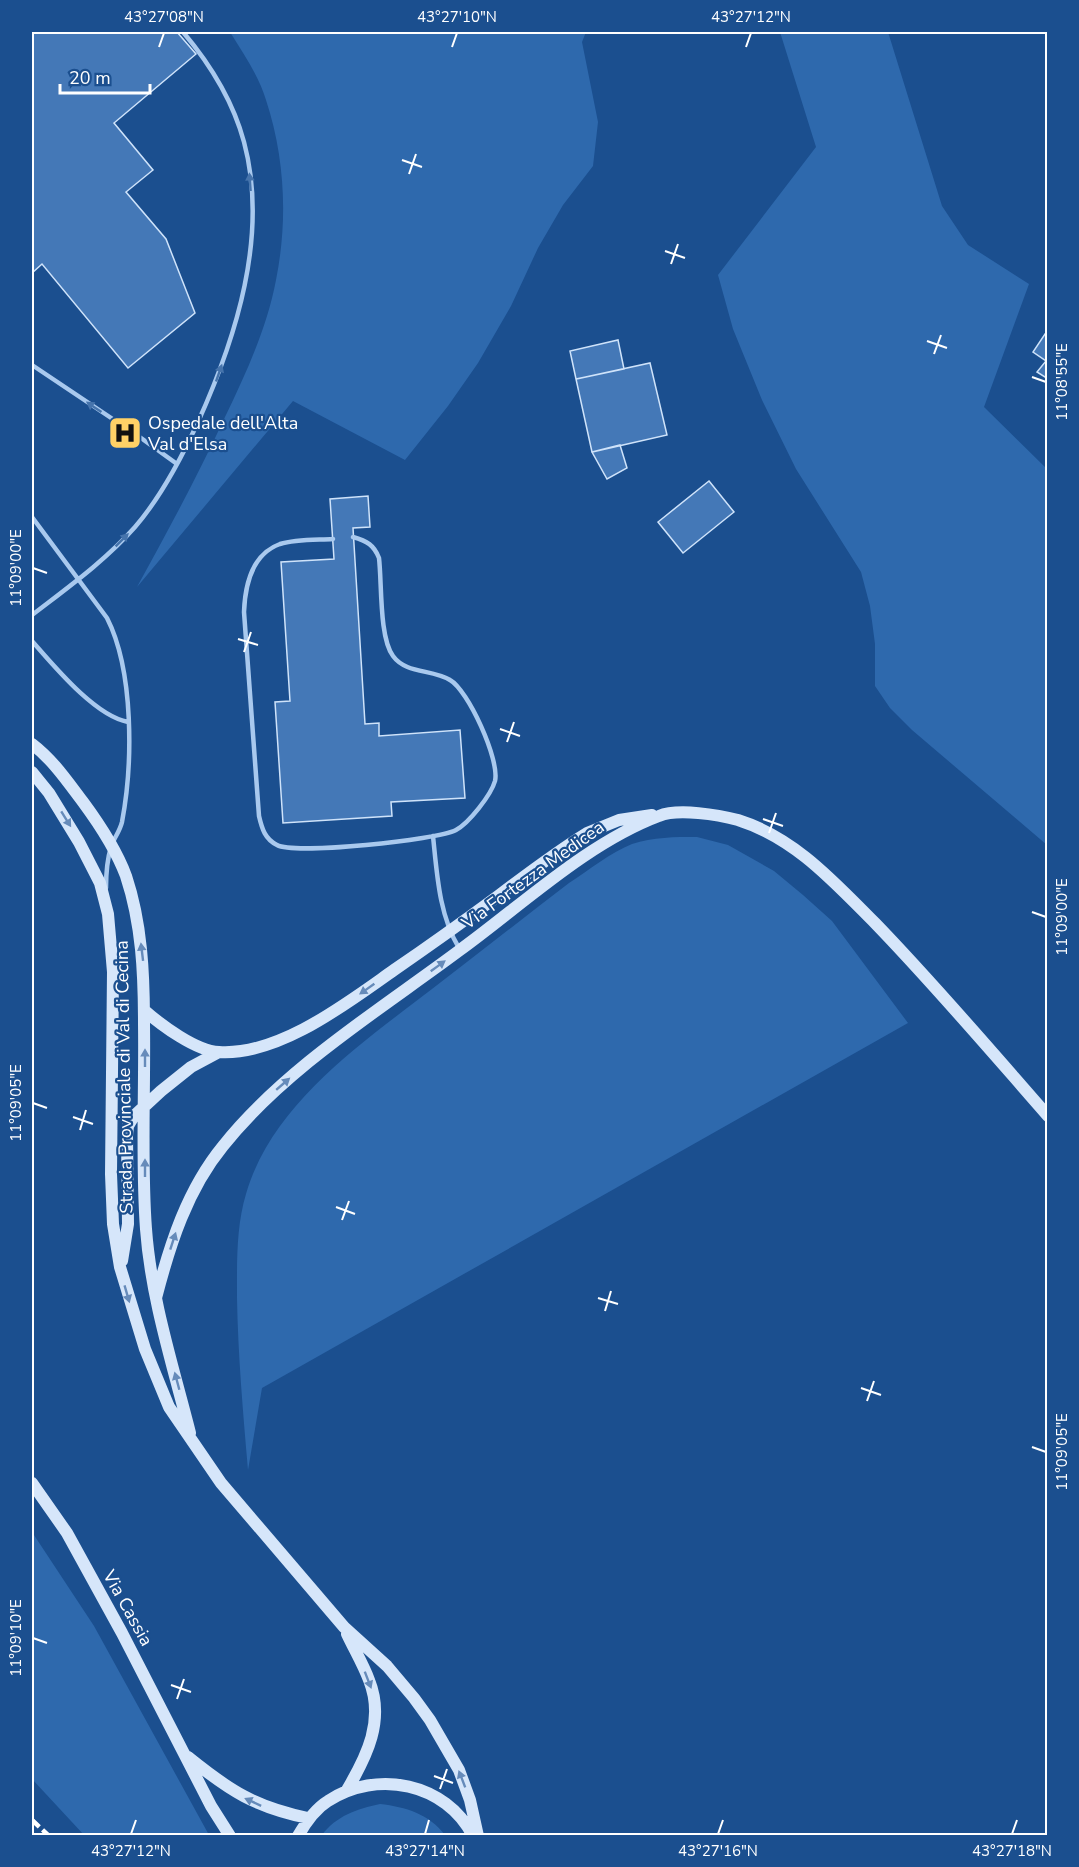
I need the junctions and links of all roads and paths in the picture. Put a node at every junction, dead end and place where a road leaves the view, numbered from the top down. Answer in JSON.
{"nodes":[{"id":1,"x":183,"y":32,"type":"edge"},
{"id":2,"x":32,"y":365,"type":"edge"},
{"id":3,"x":177,"y":464,"type":"junction"},
{"id":4,"x":32,"y":517,"type":"edge"},
{"id":5,"x":354,"y":537,"type":"dead end"},
{"id":6,"x":333,"y":539,"type":"dead end"},
{"id":7,"x":79,"y":580,"type":"junction"},
{"id":8,"x":32,"y":615,"type":"edge"},
{"id":9,"x":32,"y":641,"type":"edge"},
{"id":10,"x":128,"y":723,"type":"junction"},
{"id":11,"x":32,"y":744,"type":"edge"},
{"id":12,"x":32,"y":772,"type":"edge"},
{"id":13,"x":662,"y":814,"type":"junction"},
{"id":14,"x":434,"y":837,"type":"junction"},
{"id":15,"x":112,"y":845,"type":"junction"},
{"id":16,"x":106,"y":901,"type":"junction"},
{"id":17,"x":449,"y":932,"type":"junction"},
{"id":18,"x":460,"y":950,"type":"junction"},
{"id":19,"x":144,"y":1010,"type":"junction"},
{"id":20,"x":219,"y":1052,"type":"junction"},
{"id":21,"x":145,"y":1106,"type":"junction"},
{"id":22,"x":1047,"y":1116,"type":"edge"},
{"id":23,"x":120,"y":1267,"type":"junction"},
{"id":24,"x":156,"y":1298,"type":"junction"},
{"id":25,"x":191,"y":1437,"type":"junction"},
{"id":26,"x":32,"y":1483,"type":"edge"},
{"id":27,"x":344,"y":1627,"type":"junction"},
{"id":28,"x":185,"y":1755,"type":"junction"},
{"id":29,"x":347,"y":1790,"type":"junction"},
{"id":30,"x":308,"y":1818,"type":"junction"},
{"id":31,"x":230,"y":1836,"type":"edge"},
{"id":32,"x":298,"y":1836,"type":"edge"},
{"id":33,"x":473,"y":1836,"type":"edge"},
{"id":34,"x":478,"y":1836,"type":"edge"}],
"edges":[{"from":3,"to":1,"type":"lane","one_way":true},
{"from":3,"to":2,"type":"lane","one_way":true},
{"from":7,"to":3,"type":"lane","one_way":true},
{"from":4,"to":7,"type":"lane"},
{"from":5,"to":14,"type":"lane"},
{"from":6,"to":14,"type":"lane"},
{"from":7,"to":8,"type":"lane"},
{"from":7,"to":10,"type":"lane"},
{"from":9,"to":10,"type":"lane"},
{"from":10,"to":15,"type":"lane"},
{"from":11,"to":15,"type":"main road","name":"Strada Provinciale di Val di Cecina"},
{"from":12,"to":16,"type":"main road","name":"Strada Provinciale di Val di Cecina","one_way":true},
{"from":13,"to":17,"type":"main road"},
{"from":13,"to":18,"type":"main road","name":"Via Fortezza Medicea"},
{"from":13,"to":22,"type":"main road","name":"Via Fortezza Medicea"},
{"from":14,"to":17,"type":"lane"},
{"from":15,"to":16,"type":"lane"},
{"from":19,"to":15,"type":"main road","name":"Strada Provinciale di Val di Cecina","one_way":true},
{"from":16,"to":23,"type":"main road","name":"Strada Provinciale di Val di Cecina"},
{"from":17,"to":18,"type":"lane"},
{"from":17,"to":20,"type":"main road","one_way":true},
{"from":24,"to":18,"type":"main road","name":"Via Fortezza Medicea","one_way":true},
{"from":19,"to":20,"type":"main road"},
{"from":21,"to":19,"type":"main road","name":"Strada Provinciale di Val di Cecina","one_way":true},
{"from":20,"to":21,"type":"main road"},
{"from":21,"to":23,"type":"main road"},
{"from":24,"to":21,"type":"main road","name":"Strada Provinciale di Val di Cecina","one_way":true},
{"from":23,"to":25,"type":"main road","name":"Strada Provinciale di Val di Cecina","one_way":true},
{"from":25,"to":24,"type":"main road","name":"Strada Provinciale di Val di Cecina","one_way":true},
{"from":25,"to":27,"type":"main road","name":"Strada Provinciale di Val di Cecina"},
{"from":26,"to":28,"type":"main road","name":"Via Cassia"},
{"from":27,"to":29,"type":"main road","name":"Strada Provinciale di Val di Cecina","one_way":true},
{"from":34,"to":27,"type":"main road","name":"Strada Provinciale di Val di Cecina","one_way":true},
{"from":30,"to":28,"type":"main road","name":"Via Cassia","one_way":true},
{"from":28,"to":31,"type":"main road","name":"Via Cassia"},
{"from":29,"to":30,"type":"main road"},
{"from":29,"to":33,"type":"main road"},
{"from":30,"to":32,"type":"main road"}]}
